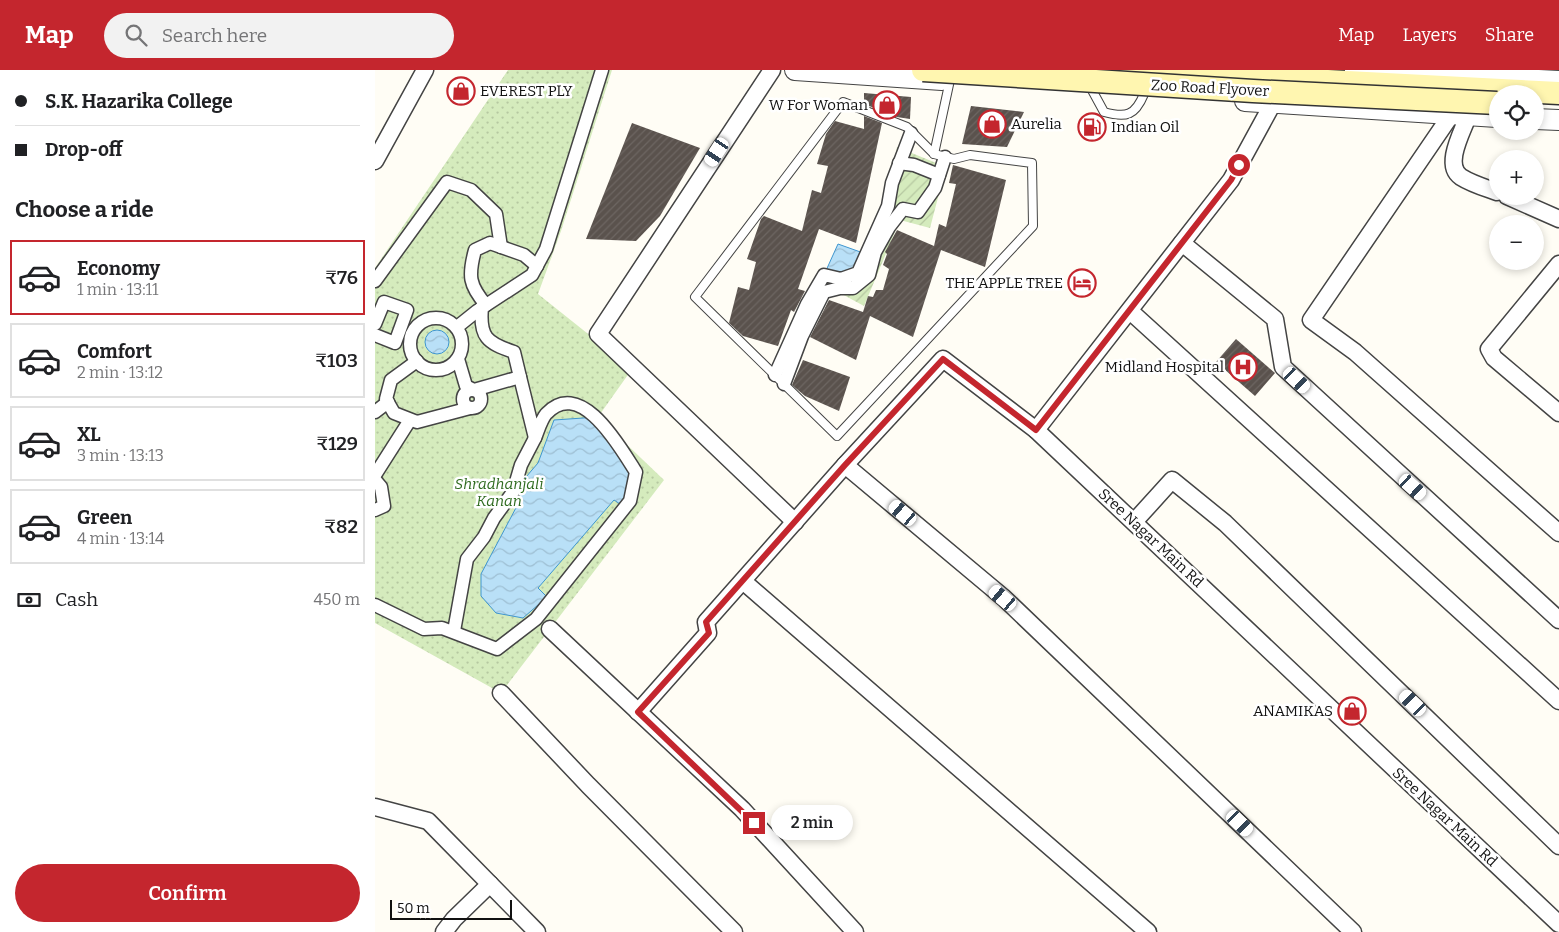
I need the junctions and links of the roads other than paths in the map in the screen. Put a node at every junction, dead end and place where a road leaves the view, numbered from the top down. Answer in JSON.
{"nodes":[{"id":1,"x":425,"y":70,"type":"edge"},
{"id":2,"x":602,"y":70,"type":"edge"},
{"id":3,"x":772,"y":70,"type":"edge"},
{"id":4,"x":795,"y":70,"type":"edge"},
{"id":5,"x":923,"y":70,"type":"edge"},
{"id":6,"x":1116,"y":70,"type":"edge"},
{"id":7,"x":1326,"y":70,"type":"edge"},
{"id":8,"x":951,"y":75,"type":"edge"},
{"id":9,"x":1559,"y":81,"type":"edge"},
{"id":10,"x":1559,"y":94,"type":"edge"},
{"id":11,"x":1273,"y":103,"type":"junction"},
{"id":12,"x":1489,"y":103,"type":"edge"},
{"id":13,"x":1544,"y":106,"type":"edge"},
{"id":14,"x":1559,"y":107,"type":"edge"},
{"id":15,"x":1460,"y":115,"type":"junction"},
{"id":16,"x":1489,"y":117,"type":"edge"},
{"id":17,"x":1544,"y":119,"type":"edge"},
{"id":18,"x":1559,"y":120,"type":"edge"},
{"id":19,"x":911,"y":133,"type":"junction"},
{"id":20,"x":940,"y":156,"type":"junction"},
{"id":21,"x":375,"y":160,"type":"edge"},
{"id":22,"x":899,"y":164,"type":"junction"},
{"id":23,"x":939,"y":176,"type":"junction"},
{"id":24,"x":1489,"y":189,"type":"edge"},
{"id":25,"x":1527,"y":205,"type":"edge"},
{"id":26,"x":1559,"y":219,"type":"edge"},
{"id":27,"x":1182,"y":243,"type":"junction"},
{"id":28,"x":501,"y":247,"type":"junction"},
{"id":29,"x":1559,"y":264,"type":"edge"},
{"id":30,"x":537,"y":266,"type":"junction"},
{"id":31,"x":375,"y":281,"type":"edge"},
{"id":32,"x":484,"y":306,"type":"junction"},
{"id":33,"x":1129,"y":311,"type":"junction"},
{"id":34,"x":376,"y":318,"type":"edge"},
{"id":35,"x":402,"y":325,"type":"junction"},
{"id":36,"x":457,"y":328,"type":"junction"},
{"id":37,"x":415,"y":330,"type":"junction"},
{"id":38,"x":375,"y":335,"type":"edge"},
{"id":39,"x":458,"y":359,"type":"junction"},
{"id":40,"x":417,"y":361,"type":"junction"},
{"id":41,"x":520,"y":377,"type":"junction"},
{"id":42,"x":779,"y":380,"type":"junction"},
{"id":43,"x":468,"y":390,"type":"junction"},
{"id":44,"x":388,"y":402,"type":"junction"},
{"id":45,"x":375,"y":412,"type":"edge"},
{"id":46,"x":1559,"y":413,"type":"edge"},
{"id":47,"x":410,"y":420,"type":"junction"},
{"id":48,"x":1036,"y":430,"type":"junction"},
{"id":49,"x":535,"y":438,"type":"junction"},
{"id":50,"x":845,"y":465,"type":"junction"},
{"id":51,"x":375,"y":475,"type":"edge"},
{"id":52,"x":375,"y":480,"type":"edge"},
{"id":53,"x":375,"y":510,"type":"edge"},
{"id":54,"x":795,"y":522,"type":"junction"},
{"id":55,"x":1134,"y":522,"type":"junction"},
{"id":56,"x":1559,"y":533,"type":"edge"},
{"id":57,"x":744,"y":582,"type":"junction"},
{"id":58,"x":375,"y":605,"type":"edge"},
{"id":59,"x":1559,"y":620,"type":"edge"},
{"id":60,"x":550,"y":629,"type":"dead end"},
{"id":61,"x":454,"y":631,"type":"junction"},
{"id":62,"x":501,"y":693,"type":"dead end"},
{"id":63,"x":1559,"y":701,"type":"edge"},
{"id":64,"x":638,"y":712,"type":"junction"},
{"id":65,"x":375,"y":807,"type":"edge"},
{"id":66,"x":1559,"y":846,"type":"edge"},
{"id":67,"x":490,"y":884,"type":"junction"},
{"id":68,"x":1559,"y":924,"type":"edge"},
{"id":69,"x":532,"y":930,"type":"edge"},
{"id":70,"x":444,"y":932,"type":"edge"},
{"id":71,"x":734,"y":932,"type":"edge"},
{"id":72,"x":855,"y":932,"type":"edge"},
{"id":73,"x":1148,"y":932,"type":"edge"},
{"id":74,"x":1353,"y":932,"type":"edge"}],
"edges":[{"from":1,"to":21,"type":"street"},
{"from":2,"to":30,"type":"street"},
{"from":3,"to":54,"type":"street"},
{"from":4,"to":8,"type":"street"},
{"from":5,"to":12,"type":"main road","name":"Zoo Road Flyover","bridge":true},
{"from":6,"to":10,"type":"main road","name":"Zoo Road Flyover"},
{"from":7,"to":9,"type":"street"},
{"from":8,"to":11,"type":"street"},
{"from":8,"to":20,"type":"lane"},
{"from":11,"to":15,"type":"street"},
{"from":11,"to":27,"type":"street"},
{"from":13,"to":14,"type":"main road"},
{"from":15,"to":16,"type":"street"},
{"from":15,"to":24,"type":"street"},
{"from":15,"to":56,"type":"street"},
{"from":17,"to":18,"type":"street"},
{"from":19,"to":20,"type":"lane"},
{"from":19,"to":22,"type":"street"},
{"from":19,"to":42,"type":"lane"},
{"from":20,"to":23,"type":"street"},
{"from":20,"to":42,"type":"lane"},
{"from":22,"to":23,"type":"street"},
{"from":22,"to":42,"type":"street"},
{"from":23,"to":42,"type":"street"},
{"from":25,"to":26,"type":"street"},
{"from":27,"to":33,"type":"street"},
{"from":27,"to":59,"type":"street"},
{"from":28,"to":30,"type":"street"},
{"from":28,"to":31,"type":"street"},
{"from":28,"to":32,"type":"street"},
{"from":29,"to":46,"type":"street"},
{"from":30,"to":32,"type":"street"},
{"from":32,"to":36,"type":"street"},
{"from":32,"to":41,"type":"street"},
{"from":33,"to":48,"type":"street"},
{"from":33,"to":63,"type":"street"},
{"from":34,"to":35,"type":"street"},
{"from":35,"to":37,"type":"street"},
{"from":35,"to":38,"type":"street"},
{"from":36,"to":37,"type":"street"},
{"from":36,"to":39,"type":"street"},
{"from":37,"to":40,"type":"street"},
{"from":39,"to":40,"type":"street"},
{"from":39,"to":43,"type":"street"},
{"from":40,"to":44,"type":"street"},
{"from":41,"to":43,"type":"street"},
{"from":41,"to":49,"type":"street"},
{"from":43,"to":47,"type":"street"},
{"from":44,"to":45,"type":"street"},
{"from":44,"to":47,"type":"street"},
{"from":47,"to":51,"type":"street"},
{"from":48,"to":50,"type":"street","name":"Sree Nagar Main Rd"},
{"from":48,"to":55,"type":"street","name":"Sree Nagar Main Rd"},
{"from":49,"to":61,"type":"street"},
{"from":49,"to":61,"type":"street"},
{"from":50,"to":54,"type":"street"},
{"from":50,"to":74,"type":"street"},
{"from":52,"to":53,"type":"street"},
{"from":54,"to":57,"type":"street"},
{"from":55,"to":66,"type":"street"},
{"from":55,"to":68,"type":"street","name":"Sree Nagar Main Rd"},
{"from":57,"to":64,"type":"street"},
{"from":57,"to":73,"type":"street"},
{"from":58,"to":61,"type":"street"},
{"from":60,"to":64,"type":"street"},
{"from":62,"to":71,"type":"street"},
{"from":64,"to":72,"type":"street"},
{"from":65,"to":67,"type":"street"},
{"from":67,"to":69,"type":"street"},
{"from":67,"to":70,"type":"street"}]}
